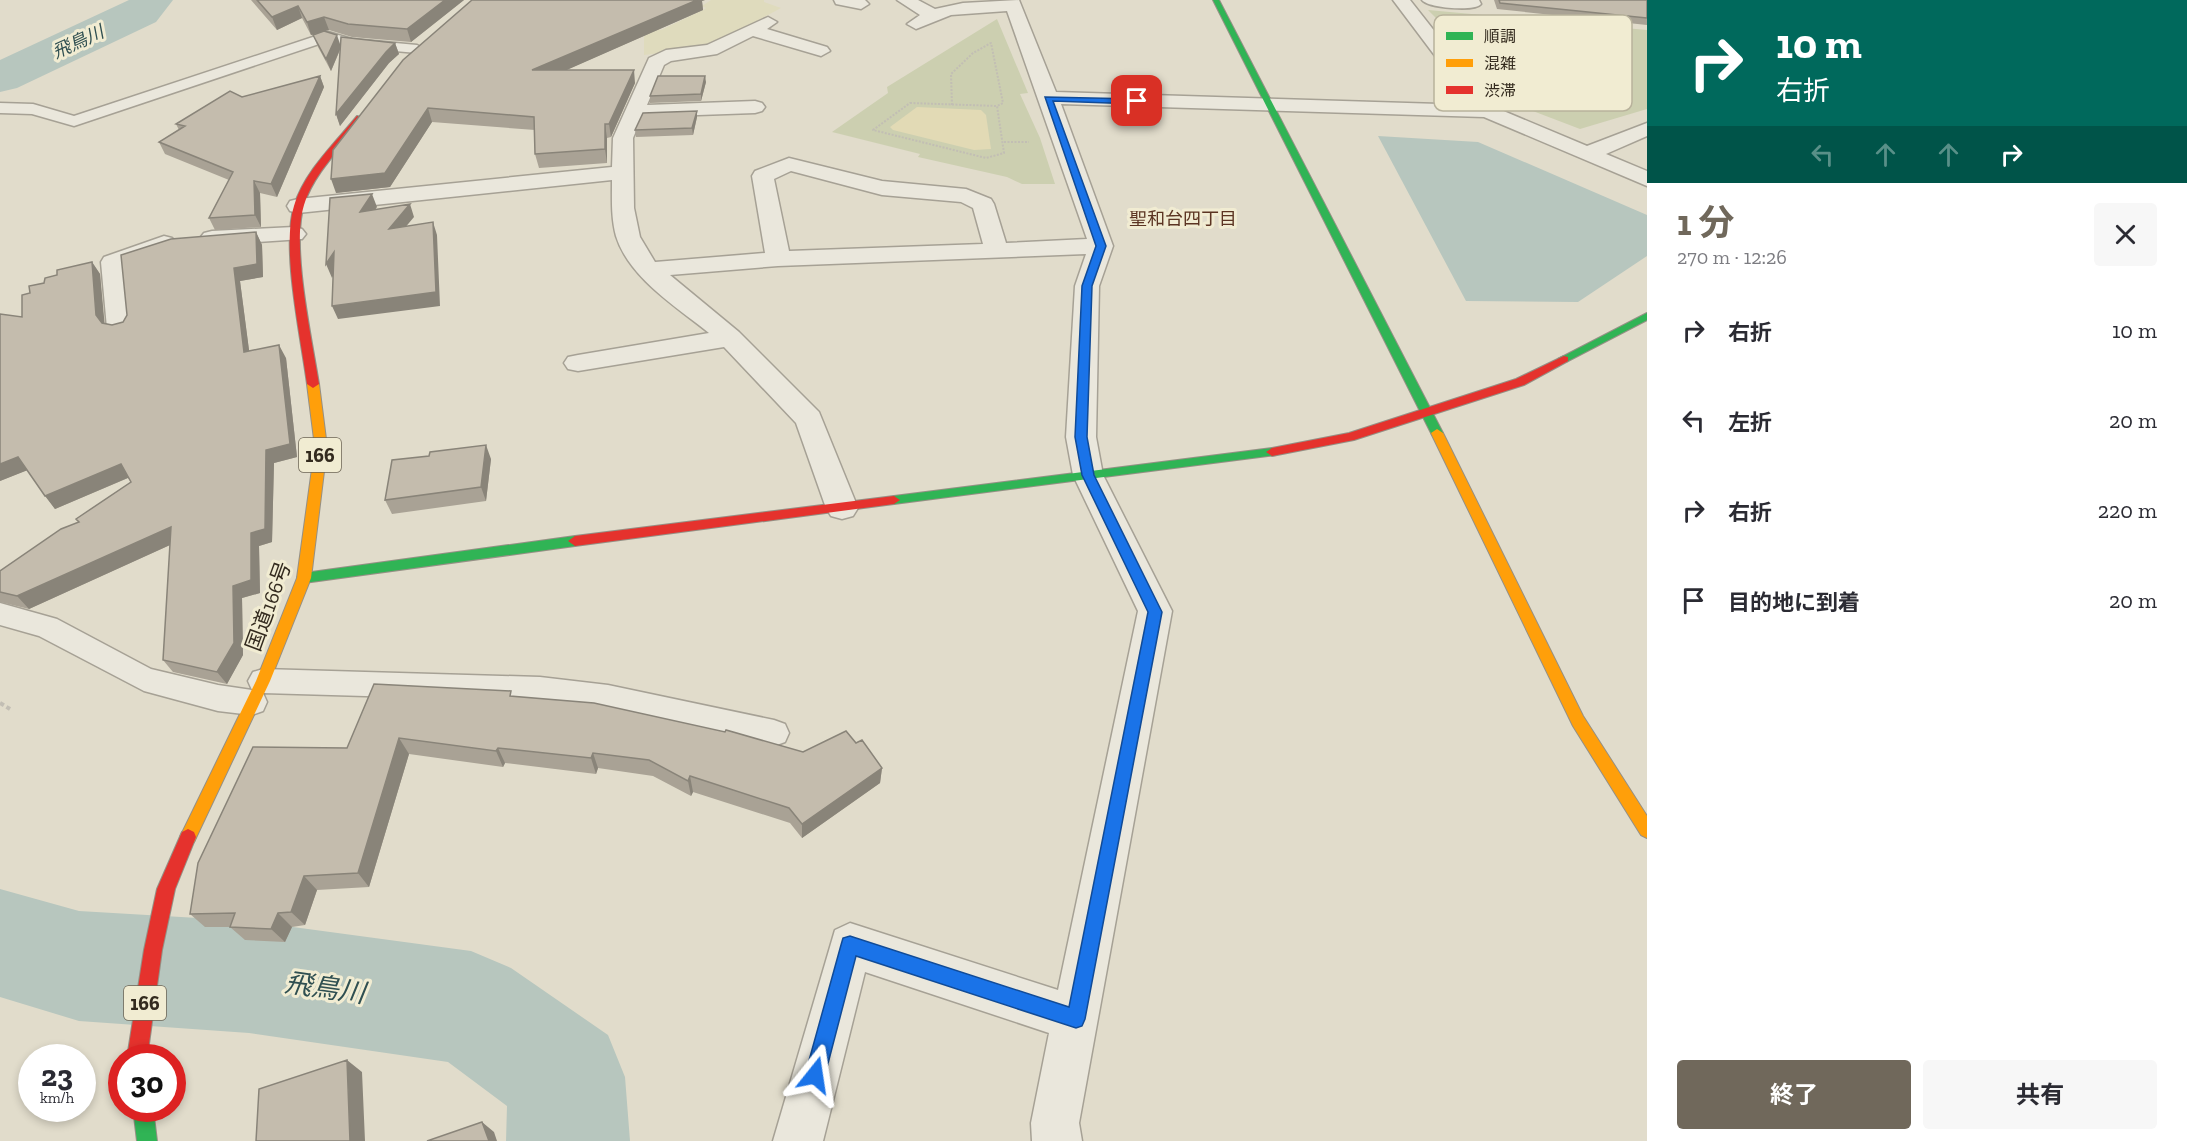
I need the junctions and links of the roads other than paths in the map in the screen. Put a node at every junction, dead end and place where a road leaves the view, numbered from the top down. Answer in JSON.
{"nodes":[{"id":1,"x":842,"y":0,"type":"edge"},
{"id":2,"x":905,"y":0,"type":"edge"},
{"id":3,"x":1216,"y":0,"type":"edge"},
{"id":4,"x":1401,"y":0,"type":"edge"},
{"id":5,"x":1430,"y":0,"type":"edge"},
{"id":6,"x":1471,"y":0,"type":"edge"},
{"id":7,"x":1012,"y":3,"type":"edge"},
{"id":8,"x":861,"y":4,"type":"dead end"},
{"id":9,"x":932,"y":14,"type":"junction"},
{"id":10,"x":916,"y":24,"type":"dead end"},
{"id":11,"x":1434,"y":43,"type":"edge"},
{"id":12,"x":421,"y":45,"type":"joint"},
{"id":13,"x":821,"y":51,"type":"dead end"},
{"id":14,"x":405,"y":62,"type":"edge"},
{"id":15,"x":1048,"y":98,"type":"junction"},
{"id":16,"x":370,"y":105,"type":"edge"},
{"id":17,"x":1270,"y":106,"type":"junction"},
{"id":18,"x":755,"y":107,"type":"dead end"},
{"id":19,"x":0,"y":108,"type":"edge"},
{"id":20,"x":1434,"y":110,"type":"edge"},
{"id":21,"x":636,"y":111,"type":"junction"},
{"id":22,"x":1487,"y":111,"type":"edge"},
{"id":23,"x":1647,"y":129,"type":"edge"},
{"id":24,"x":1589,"y":153,"type":"junction"},
{"id":25,"x":622,"y":172,"type":"junction"},
{"id":26,"x":1647,"y":179,"type":"edge"},
{"id":27,"x":298,"y":206,"type":"junction"},
{"id":28,"x":294,"y":234,"type":"junction"},
{"id":29,"x":1101,"y":246,"type":"junction"},
{"id":30,"x":996,"y":249,"type":"junction"},
{"id":31,"x":778,"y":259,"type":"junction"},
{"id":32,"x":648,"y":270,"type":"junction"},
{"id":33,"x":1647,"y":316,"type":"edge"},
{"id":34,"x":120,"y":328,"type":"edge"},
{"id":35,"x":730,"y":338,"type":"junction"},
{"id":36,"x":578,"y":363,"type":"dead end"},
{"id":37,"x":1427,"y":412,"type":"junction"},
{"id":38,"x":1088,"y":475,"type":"junction"},
{"id":39,"x":842,"y":508,"type":"junction"},
{"id":40,"x":304,"y":578,"type":"junction"},
{"id":41,"x":0,"y":614,"type":"edge"},
{"id":42,"x":257,"y":692,"type":"junction"},
{"id":43,"x":774,"y":732,"type":"dead end"},
{"id":44,"x":1647,"y":830,"type":"edge"},
{"id":45,"x":1076,"y":1019,"type":"junction"},
{"id":46,"x":139,"y":1044,"type":"edge"},
{"id":47,"x":145,"y":1122,"type":"edge"},
{"id":48,"x":147,"y":1141,"type":"edge"},
{"id":49,"x":798,"y":1141,"type":"edge"},
{"id":50,"x":1057,"y":1141,"type":"edge"}],
"edges":[{"from":1,"to":8,"type":"street"},
{"from":2,"to":9,"type":"street"},
{"from":3,"to":17,"type":"main road"},
{"from":4,"to":11,"type":"street"},
{"from":5,"to":6,"type":"street"},
{"from":7,"to":9,"type":"street"},
{"from":7,"to":15,"type":"street"},
{"from":9,"to":10,"type":"street"},
{"from":12,"to":14,"type":"main road"},
{"from":12,"to":19,"type":"lane"},
{"from":13,"to":21,"type":"street"},
{"from":15,"to":17,"type":"street"},
{"from":15,"to":29,"type":"street"},
{"from":16,"to":27,"type":"main road","name":"国道166号","number":"166"},
{"from":17,"to":20,"type":"street"},
{"from":17,"to":37,"type":"main road"},
{"from":18,"to":21,"type":"street"},
{"from":21,"to":25,"type":"street"},
{"from":22,"to":24,"type":"street"},
{"from":23,"to":24,"type":"street"},
{"from":24,"to":26,"type":"street"},
{"from":25,"to":27,"type":"street"},
{"from":25,"to":32,"type":"street"},
{"from":27,"to":28,"type":"main road","name":"国道166号","number":"166"},
{"from":28,"to":34,"type":"street"},
{"from":28,"to":40,"type":"main road","name":"国道166号","number":"166"},
{"from":29,"to":30,"type":"street"},
{"from":29,"to":38,"type":"street"},
{"from":30,"to":31,"type":"street"},
{"from":30,"to":31,"type":"street"},
{"from":31,"to":32,"type":"street"},
{"from":32,"to":35,"type":"street"},
{"from":33,"to":37,"type":"main road"},
{"from":35,"to":36,"type":"street"},
{"from":35,"to":39,"type":"street"},
{"from":37,"to":38,"type":"main road"},
{"from":37,"to":44,"type":"main road"},
{"from":38,"to":39,"type":"main road"},
{"from":38,"to":45,"type":"street"},
{"from":39,"to":40,"type":"main road"},
{"from":40,"to":42,"type":"main road","name":"国道166号","number":"166"},
{"from":41,"to":42,"type":"lane"},
{"from":42,"to":43,"type":"lane"},
{"from":42,"to":46,"type":"main road","name":"国道166号","number":"166"},
{"from":45,"to":49,"type":"street"},
{"from":45,"to":50,"type":"street"},
{"from":47,"to":48,"type":"main road"}]}
